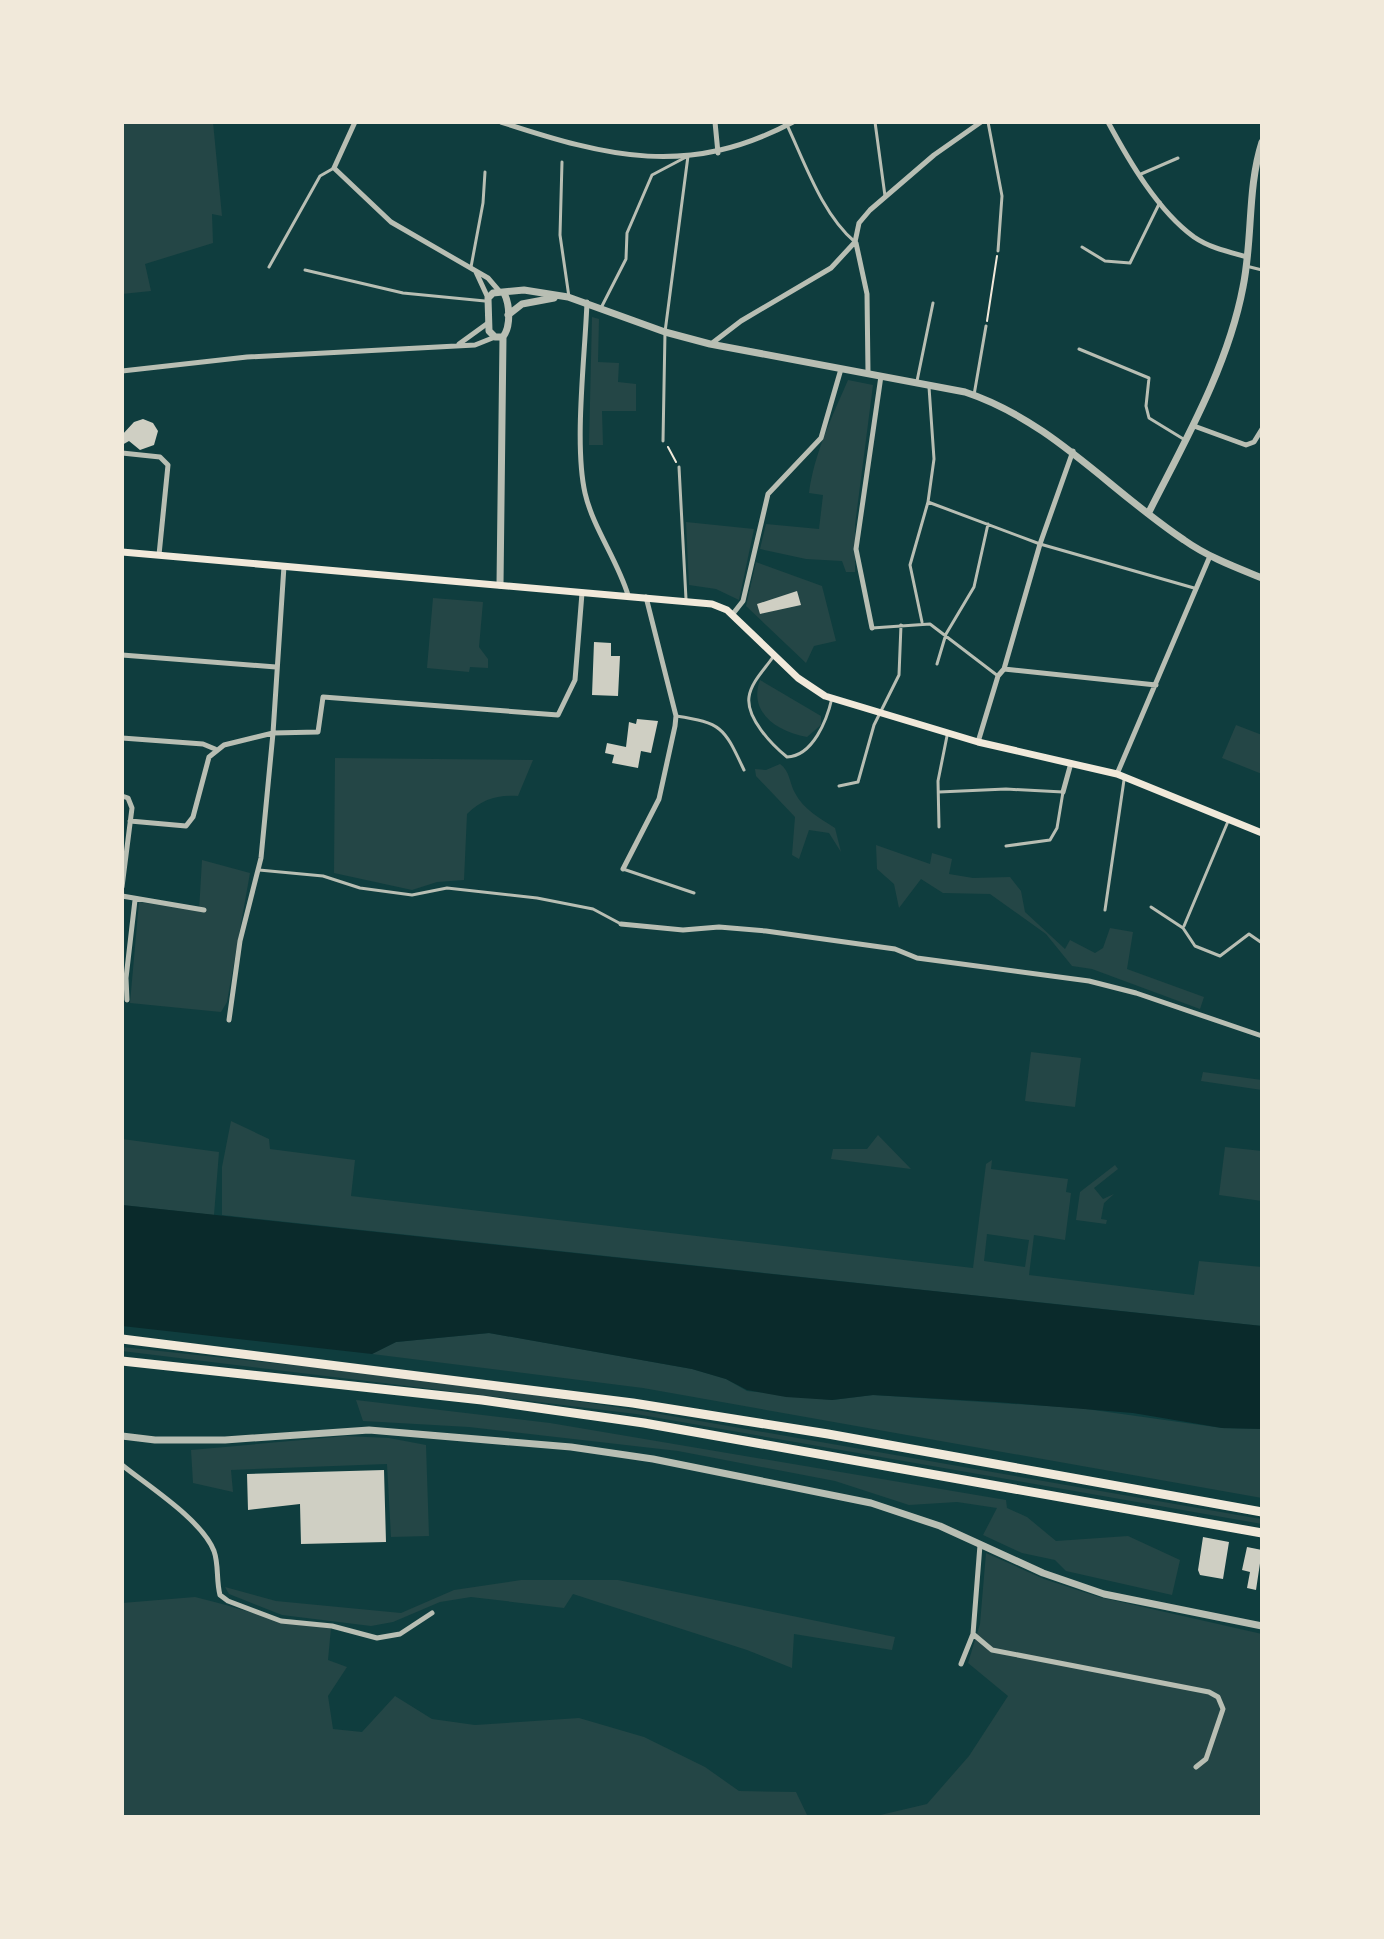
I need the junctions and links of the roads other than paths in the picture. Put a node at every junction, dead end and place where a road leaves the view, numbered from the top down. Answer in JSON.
{"nodes":[{"id":1,"x":355,"y":122,"type":"edge"},
{"id":2,"x":501,"y":122,"type":"edge"},
{"id":3,"x":715,"y":122,"type":"edge"},
{"id":4,"x":875,"y":122,"type":"edge"},
{"id":5,"x":981,"y":122,"type":"edge"},
{"id":6,"x":988,"y":122,"type":"edge"},
{"id":7,"x":1108,"y":122,"type":"edge"},
{"id":8,"x":790,"y":124,"type":"edge"},
{"id":9,"x":1262,"y":142,"type":"edge"},
{"id":10,"x":718,"y":153,"type":"junction"},
{"id":11,"x":688,"y":156,"type":"junction"},
{"id":12,"x":1178,"y":158,"type":"dead end"},
{"id":13,"x":562,"y":162,"type":"dead end"},
{"id":14,"x":334,"y":168,"type":"junction"},
{"id":15,"x":485,"y":172,"type":"dead end"},
{"id":16,"x":1141,"y":174,"type":"junction"},
{"id":17,"x":1251,"y":195,"type":"junction"},
{"id":18,"x":885,"y":196,"type":"junction"},
{"id":19,"x":1262,"y":197,"type":"edge"},
{"id":20,"x":1160,"y":201,"type":"junction"},
{"id":21,"x":855,"y":242,"type":"junction"},
{"id":22,"x":1082,"y":247,"type":"dead end"},
{"id":23,"x":998,"y":251,"type":"dead end"},
{"id":24,"x":1247,"y":261,"type":"junction"},
{"id":25,"x":269,"y":267,"type":"dead end"},
{"id":26,"x":305,"y":270,"type":"dead end"},
{"id":27,"x":473,"y":270,"type":"junction"},
{"id":28,"x":1262,"y":270,"type":"edge"},
{"id":29,"x":502,"y":293,"type":"junction"},
{"id":30,"x":568,"y":297,"type":"junction"},
{"id":31,"x":488,"y":299,"type":"junction"},
{"id":32,"x":587,"y":301,"type":"junction"},
{"id":33,"x":933,"y":303,"type":"dead end"},
{"id":34,"x":602,"y":307,"type":"junction"},
{"id":35,"x":508,"y":315,"type":"junction"},
{"id":36,"x":488,"y":323,"type":"junction"},
{"id":37,"x":986,"y":326,"type":"road end"},
{"id":38,"x":665,"y":332,"type":"junction"},
{"id":39,"x":499,"y":337,"type":"junction"},
{"id":40,"x":458,"y":344,"type":"junction"},
{"id":41,"x":710,"y":344,"type":"junction"},
{"id":42,"x":1079,"y":349,"type":"dead end"},
{"id":43,"x":842,"y":368,"type":"junction"},
{"id":44,"x":122,"y":371,"type":"edge"},
{"id":45,"x":868,"y":372,"type":"junction"},
{"id":46,"x":882,"y":374,"type":"junction"},
{"id":47,"x":917,"y":381,"type":"junction"},
{"id":48,"x":928,"y":384,"type":"junction"},
{"id":49,"x":974,"y":395,"type":"junction"},
{"id":50,"x":1194,"y":426,"type":"junction"},
{"id":51,"x":1262,"y":429,"type":"edge"},
{"id":52,"x":1185,"y":440,"type":"junction"},
{"id":53,"x":663,"y":441,"type":"road end"},
{"id":54,"x":1073,"y":450,"type":"junction"},
{"id":55,"x":122,"y":453,"type":"edge"},
{"id":56,"x":679,"y":467,"type":"road end"},
{"id":57,"x":928,"y":502,"type":"junction"},
{"id":58,"x":1149,"y":512,"type":"junction"},
{"id":59,"x":988,"y":524,"type":"junction"},
{"id":60,"x":1040,"y":544,"type":"junction"},
{"id":61,"x":122,"y":552,"type":"edge"},
{"id":62,"x":159,"y":555,"type":"junction"},
{"id":63,"x":1210,"y":556,"type":"junction"},
{"id":64,"x":284,"y":566,"type":"junction"},
{"id":65,"x":1262,"y":578,"type":"edge"},
{"id":66,"x":500,"y":585,"type":"junction"},
{"id":67,"x":1195,"y":589,"type":"junction"},
{"id":68,"x":582,"y":592,"type":"junction"},
{"id":69,"x":628,"y":595,"type":"junction"},
{"id":70,"x":646,"y":596,"type":"junction"},
{"id":71,"x":686,"y":599,"type":"junction"},
{"id":72,"x":732,"y":615,"type":"junction"},
{"id":73,"x":922,"y":622,"type":"junction"},
{"id":74,"x":901,"y":625,"type":"junction"},
{"id":75,"x":872,"y":628,"type":"joint"},
{"id":76,"x":946,"y":634,"type":"junction"},
{"id":77,"x":122,"y":655,"type":"edge"},
{"id":78,"x":774,"y":655,"type":"junction"},
{"id":79,"x":937,"y":664,"type":"dead end"},
{"id":80,"x":276,"y":667,"type":"junction"},
{"id":81,"x":1004,"y":669,"type":"junction"},
{"id":82,"x":998,"y":676,"type":"junction"},
{"id":83,"x":1156,"y":685,"type":"junction"},
{"id":84,"x":832,"y":698,"type":"junction"},
{"id":85,"x":882,"y":714,"type":"junction"},
{"id":86,"x":676,"y":716,"type":"junction"},
{"id":87,"x":273,"y":733,"type":"junction"},
{"id":88,"x":948,"y":733,"type":"junction"},
{"id":89,"x":122,"y":738,"type":"edge"},
{"id":90,"x":978,"y":742,"type":"junction"},
{"id":91,"x":215,"y":749,"type":"junction"},
{"id":92,"x":1071,"y":763,"type":"junction"},
{"id":93,"x":744,"y":770,"type":"dead end"},
{"id":94,"x":1121,"y":775,"type":"junction"},
{"id":95,"x":839,"y":786,"type":"dead end"},
{"id":96,"x":939,"y":792,"type":"junction"},
{"id":97,"x":1063,"y":792,"type":"junction"},
{"id":98,"x":122,"y":796,"type":"edge"},
{"id":99,"x":1229,"y":819,"type":"junction"},
{"id":100,"x":130,"y":821,"type":"junction"},
{"id":101,"x":939,"y":827,"type":"dead end"},
{"id":102,"x":1262,"y":833,"type":"edge"},
{"id":103,"x":1006,"y":846,"type":"dead end"},
{"id":104,"x":623,"y":869,"type":"joint"},
{"id":105,"x":259,"y":870,"type":"junction"},
{"id":106,"x":122,"y":887,"type":"edge"},
{"id":107,"x":694,"y":893,"type":"dead end"},
{"id":108,"x":122,"y":896,"type":"edge"},
{"id":109,"x":135,"y":900,"type":"junction"},
{"id":110,"x":1151,"y":907,"type":"dead end"},
{"id":111,"x":204,"y":910,"type":"dead end"},
{"id":112,"x":1105,"y":910,"type":"dead end"},
{"id":113,"x":621,"y":924,"type":"joint"},
{"id":114,"x":1183,"y":928,"type":"junction"},
{"id":115,"x":1262,"y":943,"type":"edge"},
{"id":116,"x":127,"y":1000,"type":"dead end"},
{"id":117,"x":229,"y":1020,"type":"dead end"},
{"id":118,"x":1262,"y":1036,"type":"edge"},
{"id":119,"x":122,"y":1339,"type":"edge"},
{"id":120,"x":122,"y":1361,"type":"edge"},
{"id":121,"x":122,"y":1436,"type":"edge"},
{"id":122,"x":122,"y":1465,"type":"edge"},
{"id":123,"x":1262,"y":1512,"type":"edge"},
{"id":124,"x":1262,"y":1533,"type":"edge"},
{"id":125,"x":980,"y":1545,"type":"junction"},
{"id":126,"x":432,"y":1613,"type":"dead end"},
{"id":127,"x":1262,"y":1626,"type":"edge"},
{"id":128,"x":973,"y":1634,"type":"junction"},
{"id":129,"x":961,"y":1664,"type":"dead end"},
{"id":130,"x":1196,"y":1767,"type":"dead end"}],
"edges":[{"from":1,"to":14,"type":"street"},
{"from":2,"to":11,"type":"street"},
{"from":3,"to":10,"type":"street"},
{"from":4,"to":18,"type":"lane"},
{"from":5,"to":18,"type":"street"},
{"from":6,"to":23,"type":"lane"},
{"from":7,"to":16,"type":"street"},
{"from":8,"to":10,"type":"street"},
{"from":8,"to":21,"type":"lane"},
{"from":9,"to":17,"type":"street"},
{"from":10,"to":11,"type":"street"},
{"from":11,"to":34,"type":"lane"},
{"from":11,"to":38,"type":"lane"},
{"from":12,"to":16,"type":"lane"},
{"from":13,"to":30,"type":"lane"},
{"from":14,"to":25,"type":"lane"},
{"from":14,"to":27,"type":"street"},
{"from":15,"to":27,"type":"lane"},
{"from":16,"to":20,"type":"street"},
{"from":17,"to":19,"type":"lane"},
{"from":17,"to":24,"type":"street"},
{"from":18,"to":21,"type":"street"},
{"from":20,"to":22,"type":"lane"},
{"from":20,"to":24,"type":"street"},
{"from":21,"to":41,"type":"street"},
{"from":21,"to":45,"type":"street"},
{"from":24,"to":28,"type":"lane"},
{"from":24,"to":50,"type":"street"},
{"from":26,"to":31,"type":"lane"},
{"from":27,"to":29,"type":"street"},
{"from":27,"to":31,"type":"street"},
{"from":29,"to":30,"type":"street"},
{"from":29,"to":31,"type":"street"},
{"from":29,"to":35,"type":"street"},
{"from":30,"to":32,"type":"street"},
{"from":30,"to":35,"type":"street"},
{"from":31,"to":36,"type":"street"},
{"from":32,"to":34,"type":"street"},
{"from":32,"to":69,"type":"street"},
{"from":33,"to":47,"type":"lane"},
{"from":34,"to":38,"type":"street"},
{"from":35,"to":39,"type":"street"},
{"from":36,"to":39,"type":"street"},
{"from":36,"to":40,"type":"street"},
{"from":37,"to":49,"type":"lane"},
{"from":38,"to":41,"type":"street"},
{"from":38,"to":53,"type":"lane"},
{"from":39,"to":40,"type":"street"},
{"from":39,"to":66,"type":"street"},
{"from":40,"to":44,"type":"street"},
{"from":41,"to":43,"type":"street"},
{"from":42,"to":52,"type":"lane"},
{"from":43,"to":45,"type":"street"},
{"from":43,"to":72,"type":"street"},
{"from":45,"to":46,"type":"street"},
{"from":46,"to":47,"type":"street"},
{"from":46,"to":75,"type":"street"},
{"from":47,"to":48,"type":"street"},
{"from":48,"to":49,"type":"street"},
{"from":48,"to":57,"type":"lane"},
{"from":49,"to":54,"type":"street"},
{"from":50,"to":51,"type":"street"},
{"from":50,"to":52,"type":"street"},
{"from":52,"to":58,"type":"street"},
{"from":54,"to":58,"type":"street"},
{"from":54,"to":60,"type":"street"},
{"from":55,"to":62,"type":"street"},
{"from":56,"to":71,"type":"lane"},
{"from":57,"to":59,"type":"lane"},
{"from":57,"to":73,"type":"lane"},
{"from":58,"to":63,"type":"street"},
{"from":59,"to":60,"type":"lane"},
{"from":59,"to":76,"type":"lane"},
{"from":60,"to":67,"type":"lane"},
{"from":60,"to":81,"type":"street"},
{"from":61,"to":62,"type":"main road"},
{"from":62,"to":64,"type":"main road"},
{"from":63,"to":65,"type":"street"},
{"from":63,"to":67,"type":"street"},
{"from":64,"to":66,"type":"main road"},
{"from":64,"to":80,"type":"street"},
{"from":66,"to":68,"type":"main road"},
{"from":67,"to":83,"type":"street"},
{"from":68,"to":69,"type":"main road"},
{"from":68,"to":87,"type":"street"},
{"from":69,"to":70,"type":"main road"},
{"from":70,"to":71,"type":"main road"},
{"from":70,"to":86,"type":"street"},
{"from":71,"to":72,"type":"main road"},
{"from":72,"to":78,"type":"main road"},
{"from":73,"to":74,"type":"lane"},
{"from":73,"to":76,"type":"lane"},
{"from":74,"to":75,"type":"lane"},
{"from":74,"to":85,"type":"lane"},
{"from":76,"to":79,"type":"lane"},
{"from":76,"to":82,"type":"lane"},
{"from":77,"to":80,"type":"street"},
{"from":78,"to":84,"type":"main road"},
{"from":78,"to":84,"type":"lane"},
{"from":80,"to":87,"type":"street"},
{"from":81,"to":82,"type":"street"},
{"from":81,"to":83,"type":"street"},
{"from":82,"to":90,"type":"street"},
{"from":83,"to":94,"type":"street"},
{"from":84,"to":85,"type":"main road"},
{"from":85,"to":88,"type":"main road"},
{"from":85,"to":95,"type":"lane"},
{"from":86,"to":93,"type":"lane"},
{"from":86,"to":104,"type":"street"},
{"from":87,"to":91,"type":"street"},
{"from":87,"to":105,"type":"street"},
{"from":88,"to":90,"type":"main road"},
{"from":88,"to":96,"type":"lane"},
{"from":89,"to":91,"type":"street"},
{"from":90,"to":92,"type":"main road"},
{"from":91,"to":100,"type":"street"},
{"from":92,"to":94,"type":"main road"},
{"from":92,"to":97,"type":"street"},
{"from":94,"to":99,"type":"main road"},
{"from":94,"to":112,"type":"lane"},
{"from":96,"to":97,"type":"lane"},
{"from":96,"to":101,"type":"lane"},
{"from":97,"to":103,"type":"lane"},
{"from":98,"to":100,"type":"street"},
{"from":99,"to":102,"type":"main road"},
{"from":99,"to":114,"type":"lane"},
{"from":100,"to":106,"type":"street"},
{"from":104,"to":107,"type":"lane"},
{"from":105,"to":113,"type":"lane"},
{"from":105,"to":117,"type":"street"},
{"from":108,"to":109,"type":"street"},
{"from":109,"to":111,"type":"street"},
{"from":109,"to":116,"type":"street"},
{"from":110,"to":114,"type":"lane"},
{"from":113,"to":118,"type":"street"},
{"from":114,"to":115,"type":"lane"},
{"from":119,"to":123,"type":"highway"},
{"from":120,"to":124,"type":"highway"},
{"from":121,"to":125,"type":"street"},
{"from":122,"to":126,"type":"street"},
{"from":125,"to":127,"type":"street"},
{"from":125,"to":128,"type":"street"},
{"from":128,"to":129,"type":"street"},
{"from":128,"to":130,"type":"street"}]}
